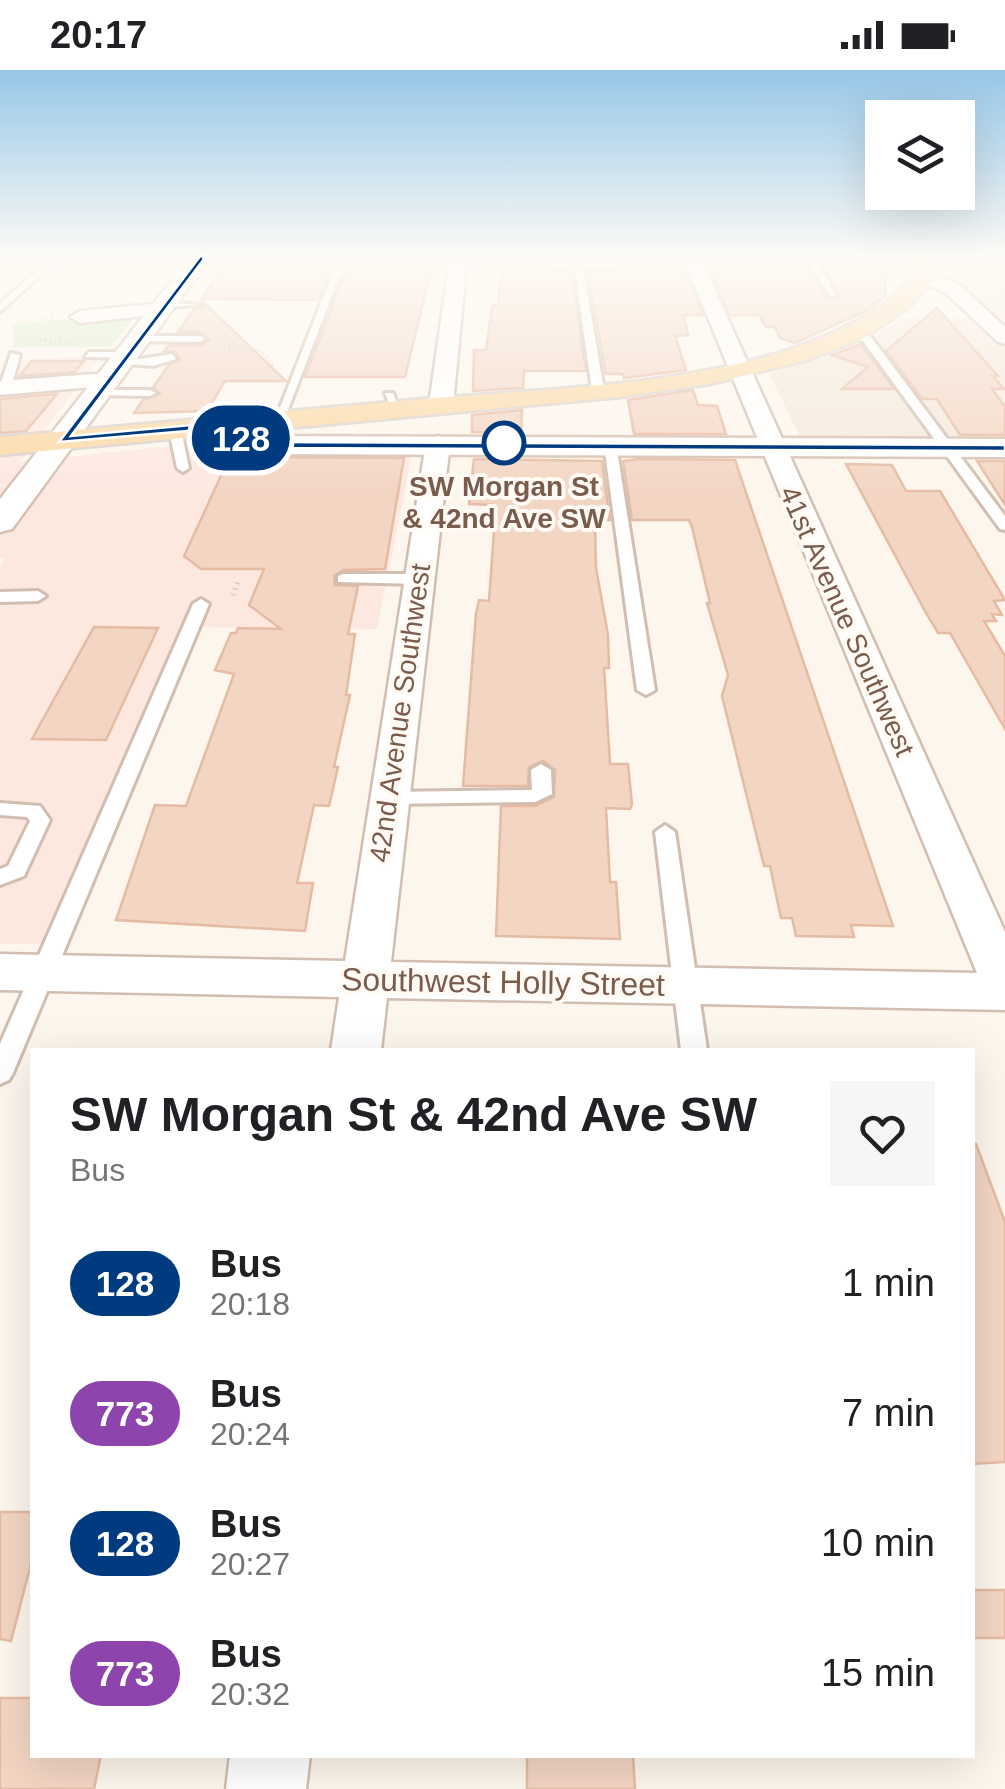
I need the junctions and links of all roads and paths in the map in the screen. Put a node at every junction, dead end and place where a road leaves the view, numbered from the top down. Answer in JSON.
{"nodes":[{"id":1,"x":140,"y":337,"type":"edge"},
{"id":2,"x":199,"y":337,"type":"edge"},
{"id":3,"x":201,"y":337,"type":"edge"},
{"id":4,"x":311,"y":337,"type":"edge"},
{"id":5,"x":450,"y":337,"type":"edge"},
{"id":6,"x":590,"y":337,"type":"edge"},
{"id":7,"x":726,"y":337,"type":"edge"},
{"id":8,"x":841,"y":337,"type":"edge"},
{"id":9,"x":860,"y":337,"type":"edge"},
{"id":10,"x":220,"y":347,"type":"dead end"},
{"id":11,"x":190,"y":349,"type":"dead end"},
{"id":12,"x":89,"y":355,"type":"dead end"},
{"id":13,"x":15,"y":356,"type":"dead end"},
{"id":14,"x":172,"y":357,"type":"dead end"},
{"id":15,"x":118,"y":366,"type":"junction"},
{"id":16,"x":273,"y":366,"type":"dead end"},
{"id":17,"x":740,"y":370,"type":"junction"},
{"id":18,"x":3,"y":388,"type":"edge"},
{"id":19,"x":598,"y":390,"type":"junction"},
{"id":20,"x":150,"y":394,"type":"dead end"},
{"id":21,"x":229,"y":419,"type":"junction"},
{"id":22,"x":278,"y":420,"type":"junction"},
{"id":23,"x":439,"y":424,"type":"junction"},
{"id":24,"x":176,"y":430,"type":"junction"},
{"id":25,"x":63,"y":440,"type":"junction"},
{"id":26,"x":610,"y":444,"type":"junction"},
{"id":27,"x":0,"y":446,"type":"edge"},
{"id":28,"x":771,"y":446,"type":"junction"},
{"id":29,"x":949,"y":447,"type":"junction"},
{"id":30,"x":1005,"y":448,"type":"edge"},
{"id":31,"x":183,"y":468,"type":"dead end"},
{"id":32,"x":0,"y":522,"type":"edge"},
{"id":33,"x":1005,"y":526,"type":"edge"},
{"id":34,"x":343,"y":579,"type":"dead end"},
{"id":35,"x":418,"y":579,"type":"junction"},
{"id":36,"x":238,"y":582,"type":"dead end"},
{"id":37,"x":233,"y":595,"type":"dead end"},
{"id":38,"x":38,"y":596,"type":"dead end"},
{"id":39,"x":0,"y":597,"type":"edge"},
{"id":40,"x":201,"y":604,"type":"dead end"},
{"id":41,"x":646,"y":690,"type":"dead end"},
{"id":42,"x":541,"y":770,"type":"dead end"},
{"id":43,"x":388,"y":798,"type":"junction"},
{"id":44,"x":0,"y":809,"type":"edge"},
{"id":45,"x":665,"y":832,"type":"dead end"},
{"id":46,"x":0,"y":878,"type":"edge"},
{"id":47,"x":22,"y":972,"type":"edge"},
{"id":48,"x":365,"y":980,"type":"junction"},
{"id":49,"x":1005,"y":984,"type":"edge"},
{"id":50,"x":684,"y":985,"type":"junction"},
{"id":51,"x":1005,"y":992,"type":"edge"},
{"id":52,"x":356,"y":1048,"type":"edge"},
{"id":53,"x":694,"y":1048,"type":"edge"},
{"id":54,"x":0,"y":1073,"type":"edge"},
{"id":55,"x":270,"y":1758,"type":"edge"},
{"id":56,"x":266,"y":1789,"type":"edge"}],
"edges":[{"from":1,"to":15,"type":"street"},
{"from":2,"to":15,"type":"lane"},
{"from":3,"to":11,"type":"lane"},
{"from":4,"to":22,"type":"lane"},
{"from":5,"to":23,"type":"street","name":"42nd Avenue Southwest"},
{"from":6,"to":19,"type":"lane"},
{"from":7,"to":17,"type":"street","name":"41st Avenue Southwest"},
{"from":8,"to":17,"type":"main road"},
{"from":9,"to":29,"type":"lane"},
{"from":10,"to":16,"type":"path"},
{"from":12,"to":15,"type":"lane"},
{"from":13,"to":18,"type":"lane"},
{"from":14,"to":15,"type":"lane"},
{"from":15,"to":18,"type":"street"},
{"from":15,"to":20,"type":"lane"},
{"from":15,"to":25,"type":"street"},
{"from":17,"to":19,"type":"main road"},
{"from":17,"to":28,"type":"street","name":"41st Avenue Southwest"},
{"from":19,"to":23,"type":"main road"},
{"from":21,"to":22,"type":"main road"},
{"from":21,"to":23,"type":"street"},
{"from":21,"to":24,"type":"main road"},
{"from":22,"to":23,"type":"main road"},
{"from":23,"to":26,"type":"street"},
{"from":23,"to":35,"type":"street","name":"42nd Avenue Southwest"},
{"from":24,"to":25,"type":"main road"},
{"from":24,"to":31,"type":"lane"},
{"from":25,"to":27,"type":"main road"},
{"from":25,"to":32,"type":"street"},
{"from":26,"to":28,"type":"street"},
{"from":26,"to":41,"type":"lane"},
{"from":28,"to":29,"type":"street"},
{"from":28,"to":49,"type":"street","name":"41st Avenue Southwest"},
{"from":29,"to":30,"type":"street"},
{"from":29,"to":33,"type":"lane"},
{"from":34,"to":35,"type":"lane"},
{"from":35,"to":43,"type":"street","name":"42nd Avenue Southwest"},
{"from":36,"to":37,"type":"path"},
{"from":38,"to":39,"type":"lane"},
{"from":40,"to":47,"type":"lane"},
{"from":42,"to":43,"type":"lane"},
{"from":43,"to":48,"type":"street","name":"42nd Avenue Southwest"},
{"from":44,"to":46,"type":"lane"},
{"from":45,"to":50,"type":"lane"},
{"from":47,"to":48,"type":"street","name":"Southwest Holly Street"},
{"from":47,"to":54,"type":"lane"},
{"from":48,"to":50,"type":"street","name":"Southwest Holly Street"},
{"from":48,"to":52,"type":"street","name":"42nd Avenue Southwest"},
{"from":50,"to":51,"type":"street","name":"Southwest Holly Street"},
{"from":50,"to":53,"type":"lane"},
{"from":55,"to":56,"type":"street"}]}
